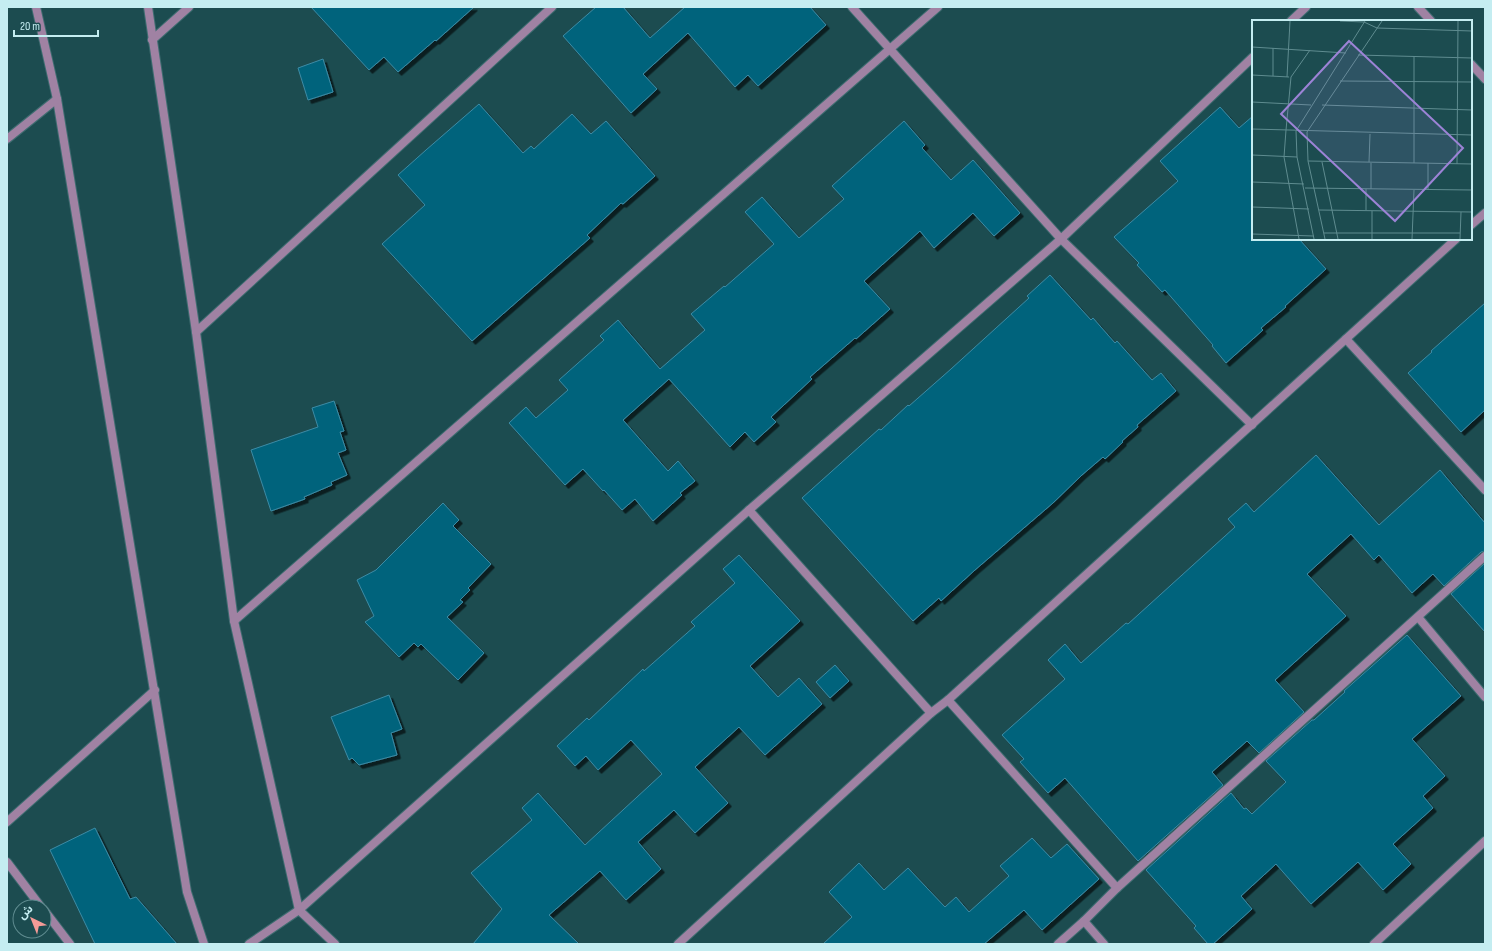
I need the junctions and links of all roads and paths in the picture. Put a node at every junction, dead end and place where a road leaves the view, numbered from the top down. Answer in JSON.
{"nodes":[{"id":1,"x":36,"y":7,"type":"edge"},
{"id":2,"x":148,"y":7,"type":"edge"},
{"id":3,"x":189,"y":7,"type":"edge"},
{"id":4,"x":552,"y":7,"type":"edge"},
{"id":5,"x":852,"y":7,"type":"edge"},
{"id":6,"x":938,"y":7,"type":"edge"},
{"id":7,"x":1306,"y":7,"type":"edge"},
{"id":8,"x":1418,"y":7,"type":"edge"},
{"id":9,"x":1292,"y":20,"type":"edge"},
{"id":10,"x":1430,"y":20,"type":"edge"},
{"id":11,"x":152,"y":40,"type":"junction"},
{"id":12,"x":890,"y":50,"type":"junction"},
{"id":13,"x":1252,"y":58,"type":"edge"},
{"id":14,"x":1472,"y":65,"type":"edge"},
{"id":15,"x":1485,"y":79,"type":"edge"},
{"id":16,"x":57,"y":99,"type":"junction"},
{"id":17,"x":7,"y":139,"type":"edge"},
{"id":18,"x":1485,"y":213,"type":"edge"},
{"id":19,"x":1472,"y":224,"type":"edge"},
{"id":20,"x":1061,"y":239,"type":"junction"},
{"id":21,"x":1455,"y":240,"type":"edge"},
{"id":22,"x":196,"y":332,"type":"junction"},
{"id":23,"x":1346,"y":339,"type":"junction"},
{"id":24,"x":1252,"y":425,"type":"junction"},
{"id":25,"x":1485,"y":490,"type":"edge"},
{"id":26,"x":749,"y":510,"type":"junction"},
{"id":27,"x":1485,"y":556,"type":"edge"},
{"id":28,"x":1418,"y":617,"type":"junction"},
{"id":29,"x":234,"y":620,"type":"junction"},
{"id":30,"x":155,"y":690,"type":"junction"},
{"id":31,"x":1485,"y":697,"type":"edge"},
{"id":32,"x":948,"y":700,"type":"junction"},
{"id":33,"x":932,"y":712,"type":"junction"},
{"id":34,"x":7,"y":822,"type":"edge"},
{"id":35,"x":1485,"y":841,"type":"edge"},
{"id":36,"x":7,"y":862,"type":"edge"},
{"id":37,"x":1117,"y":888,"type":"junction"},
{"id":38,"x":35,"y":899,"type":"edge"},
{"id":39,"x":299,"y":910,"type":"junction"},
{"id":40,"x":52,"y":920,"type":"edge"},
{"id":41,"x":1084,"y":922,"type":"junction"},
{"id":42,"x":70,"y":944,"type":"edge"},
{"id":43,"x":204,"y":944,"type":"edge"},
{"id":44,"x":249,"y":944,"type":"edge"},
{"id":45,"x":335,"y":944,"type":"edge"},
{"id":46,"x":678,"y":944,"type":"edge"},
{"id":47,"x":1058,"y":944,"type":"edge"},
{"id":48,"x":1104,"y":944,"type":"edge"},
{"id":49,"x":1374,"y":944,"type":"edge"}],
"edges":[{"from":1,"to":16,"type":"street"},
{"from":2,"to":11,"type":"street"},
{"from":3,"to":11,"type":"street"},
{"from":4,"to":22,"type":"street"},
{"from":5,"to":12,"type":"street"},
{"from":6,"to":12,"type":"street"},
{"from":7,"to":9,"type":"street"},
{"from":8,"to":10,"type":"street"},
{"from":11,"to":22,"type":"street"},
{"from":12,"to":20,"type":"street"},
{"from":12,"to":29,"type":"street"},
{"from":13,"to":20,"type":"street"},
{"from":14,"to":15,"type":"street"},
{"from":16,"to":17,"type":"street"},
{"from":16,"to":30,"type":"street"},
{"from":18,"to":19,"type":"street"},
{"from":20,"to":24,"type":"street"},
{"from":20,"to":26,"type":"street"},
{"from":21,"to":23,"type":"street"},
{"from":22,"to":29,"type":"street"},
{"from":23,"to":24,"type":"street"},
{"from":23,"to":25,"type":"street"},
{"from":24,"to":32,"type":"street"},
{"from":26,"to":33,"type":"street"},
{"from":26,"to":39,"type":"street"},
{"from":27,"to":28,"type":"street"},
{"from":28,"to":31,"type":"street"},
{"from":28,"to":37,"type":"street"},
{"from":29,"to":39,"type":"street"},
{"from":30,"to":34,"type":"street"},
{"from":30,"to":43,"type":"street"},
{"from":32,"to":33,"type":"street"},
{"from":32,"to":37,"type":"street"},
{"from":33,"to":46,"type":"street"},
{"from":35,"to":49,"type":"street"},
{"from":36,"to":38,"type":"street"},
{"from":37,"to":41,"type":"street"},
{"from":39,"to":44,"type":"street"},
{"from":39,"to":45,"type":"street"},
{"from":40,"to":42,"type":"street"},
{"from":41,"to":47,"type":"street"},
{"from":41,"to":48,"type":"street"}]}
